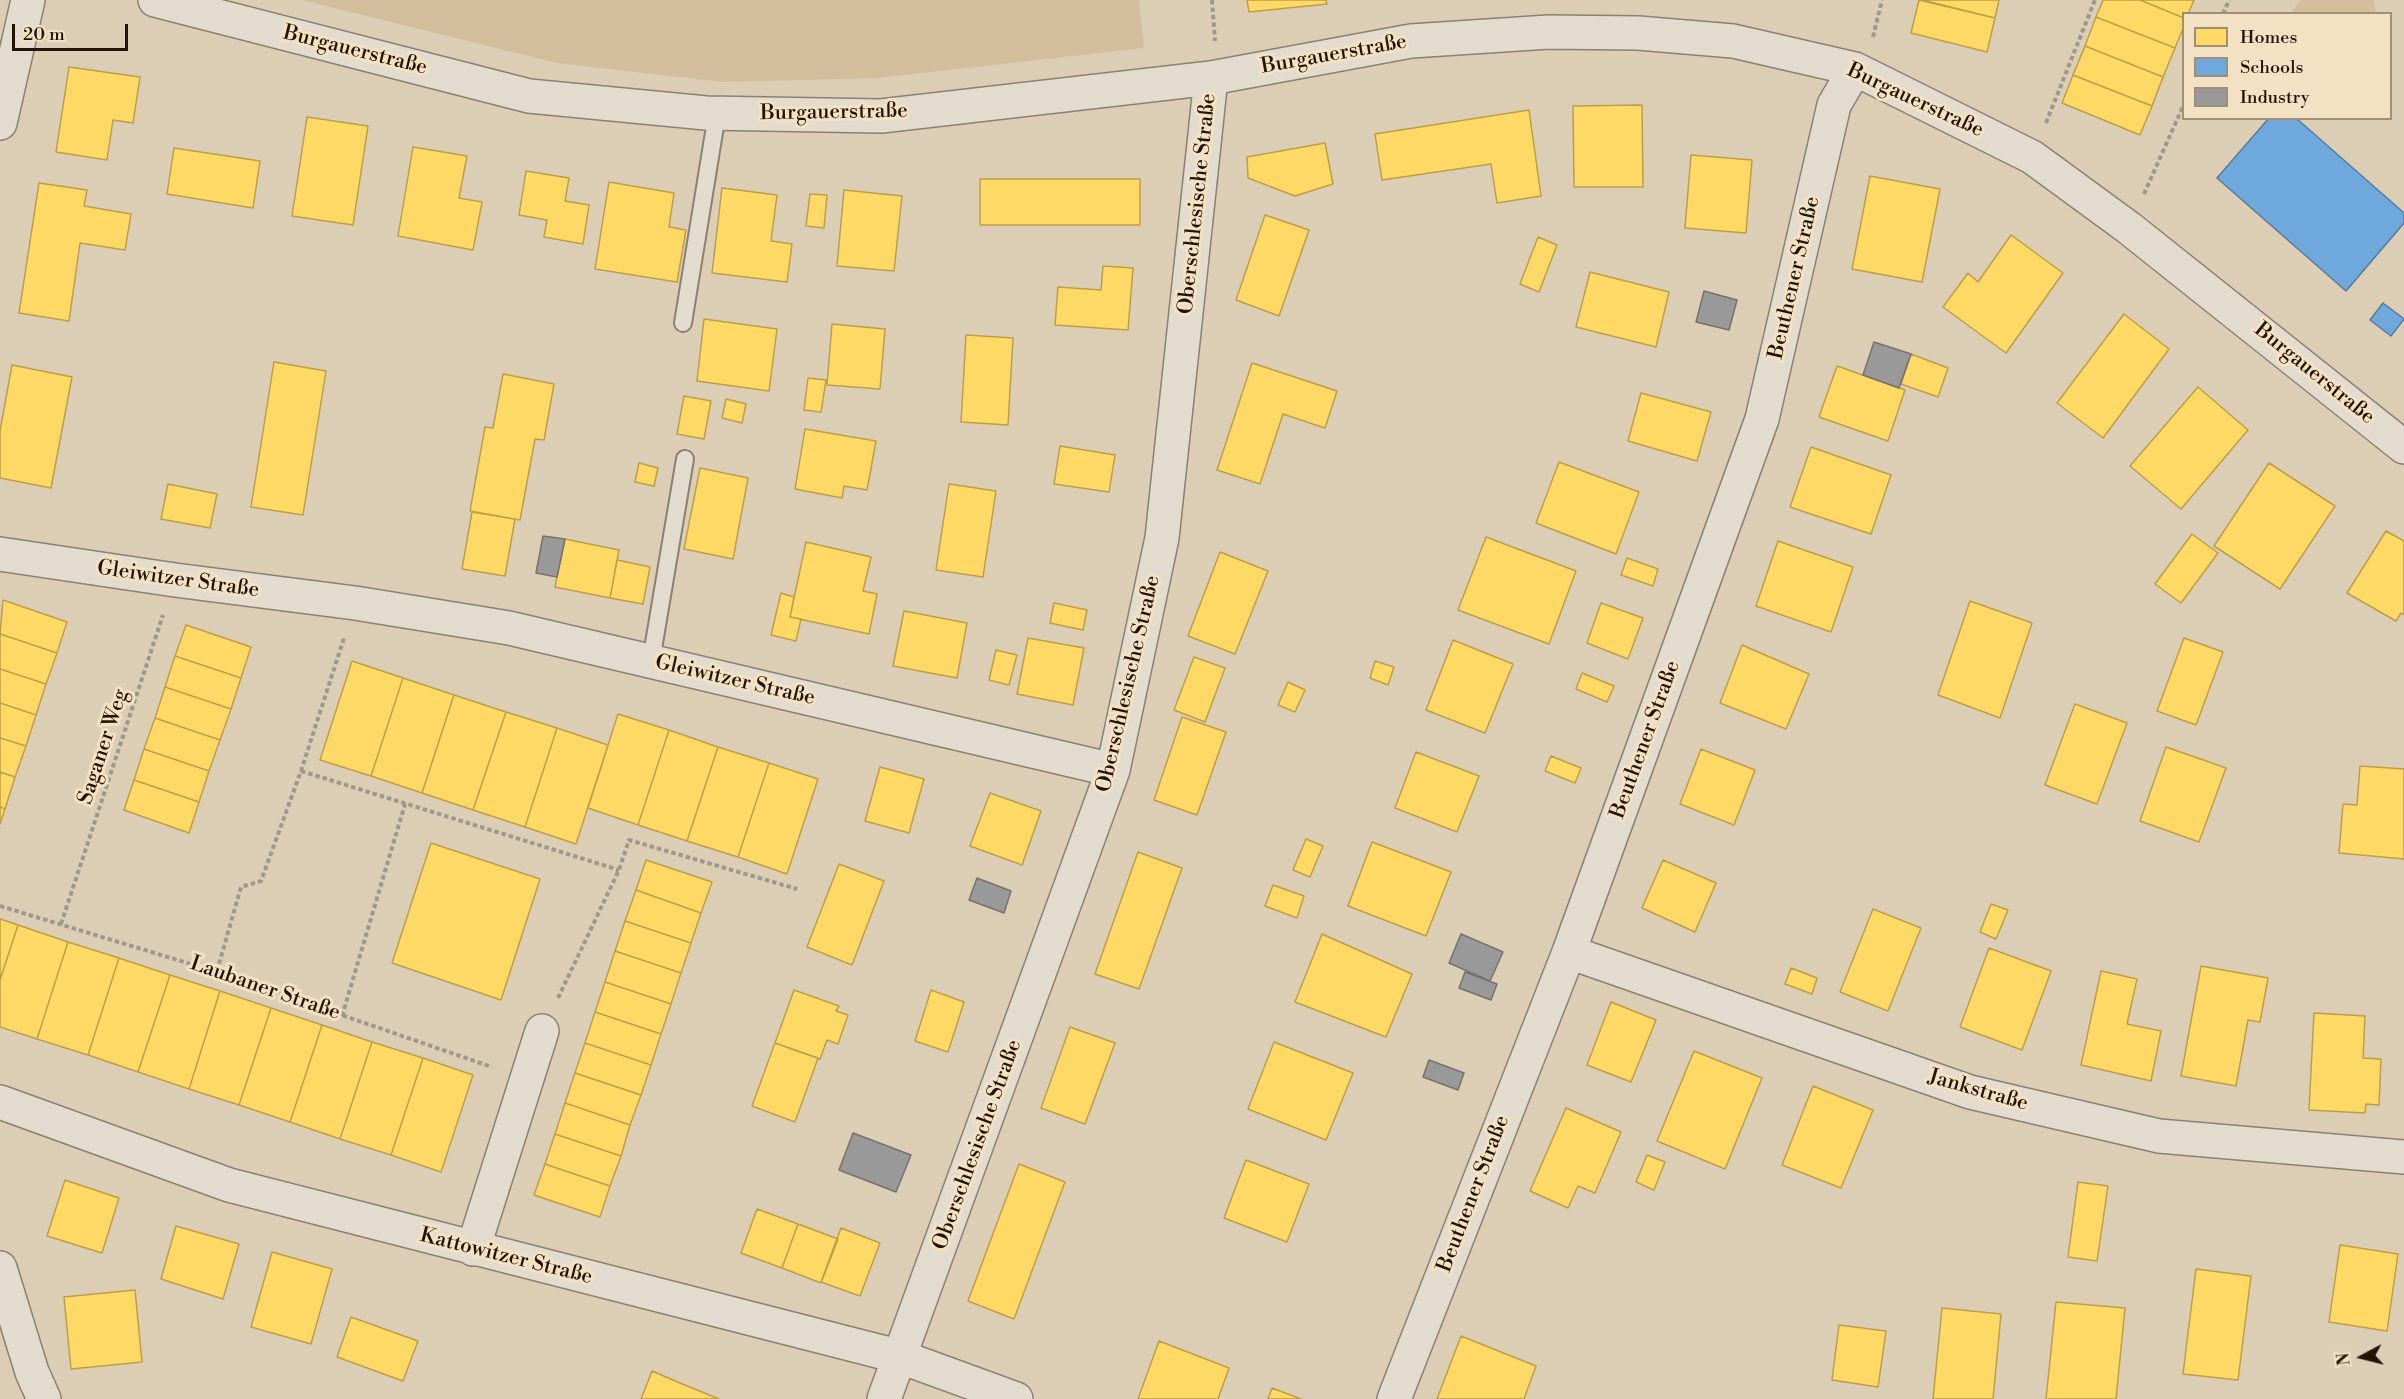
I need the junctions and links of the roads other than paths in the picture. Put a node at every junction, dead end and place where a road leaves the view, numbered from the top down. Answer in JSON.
{"nodes":[{"id":1,"x":28,"y":0,"type":"edge"},
{"id":2,"x":156,"y":0,"type":"edge"},
{"id":3,"x":1856,"y":69,"type":"junction"},
{"id":4,"x":1211,"y":78,"type":"junction"},
{"id":5,"x":717,"y":114,"type":"junction"},
{"id":6,"x":0,"y":123,"type":"edge"},
{"id":7,"x":683,"y":323,"type":"dead end"},
{"id":8,"x":2404,"y":447,"type":"edge"},
{"id":9,"x":685,"y":459,"type":"dead end"},
{"id":10,"x":0,"y":554,"type":"edge"},
{"id":11,"x":651,"y":662,"type":"junction"},
{"id":12,"x":1113,"y":770,"type":"junction"},
{"id":13,"x":1569,"y":952,"type":"junction"},
{"id":14,"x":542,"y":1031,"type":"road end"},
{"id":15,"x":0,"y":1102,"type":"edge"},
{"id":16,"x":2404,"y":1156,"type":"edge"},
{"id":17,"x":473,"y":1249,"type":"junction"},
{"id":18,"x":0,"y":1268,"type":"edge"},
{"id":19,"x":901,"y":1357,"type":"junction"},
{"id":20,"x":44,"y":1399,"type":"edge"},
{"id":21,"x":884,"y":1399,"type":"edge"},
{"id":22,"x":1016,"y":1399,"type":"edge"},
{"id":23,"x":1394,"y":1399,"type":"edge"}],
"edges":[{"from":1,"to":6,"type":"street"},
{"from":2,"to":5,"type":"street","name":"Burgauerstraße"},
{"from":3,"to":4,"type":"street","name":"Burgauerstraße"},
{"from":3,"to":8,"type":"street","name":"Burgauerstraße"},
{"from":3,"to":13,"type":"street","name":"Beuthener Straße"},
{"from":4,"to":5,"type":"street","name":"Burgauerstraße"},
{"from":4,"to":12,"type":"street","name":"Oberschlesische Straße"},
{"from":5,"to":7,"type":"lane"},
{"from":9,"to":11,"type":"lane"},
{"from":10,"to":11,"type":"street","name":"Gleiwitzer Straße"},
{"from":11,"to":12,"type":"street","name":"Gleiwitzer Straße"},
{"from":12,"to":19,"type":"street","name":"Oberschlesische Straße"},
{"from":13,"to":16,"type":"street","name":"Jankstraße"},
{"from":13,"to":23,"type":"street","name":"Beuthener Straße"},
{"from":14,"to":17,"type":"street"},
{"from":15,"to":17,"type":"street","name":"Kattowitzer Straße"},
{"from":17,"to":19,"type":"street","name":"Kattowitzer Straße"},
{"from":18,"to":20,"type":"street"},
{"from":19,"to":21,"type":"street","name":"Oberschlesische Straße"},
{"from":19,"to":22,"type":"street","name":"Kattowitzer Straße"}]}
